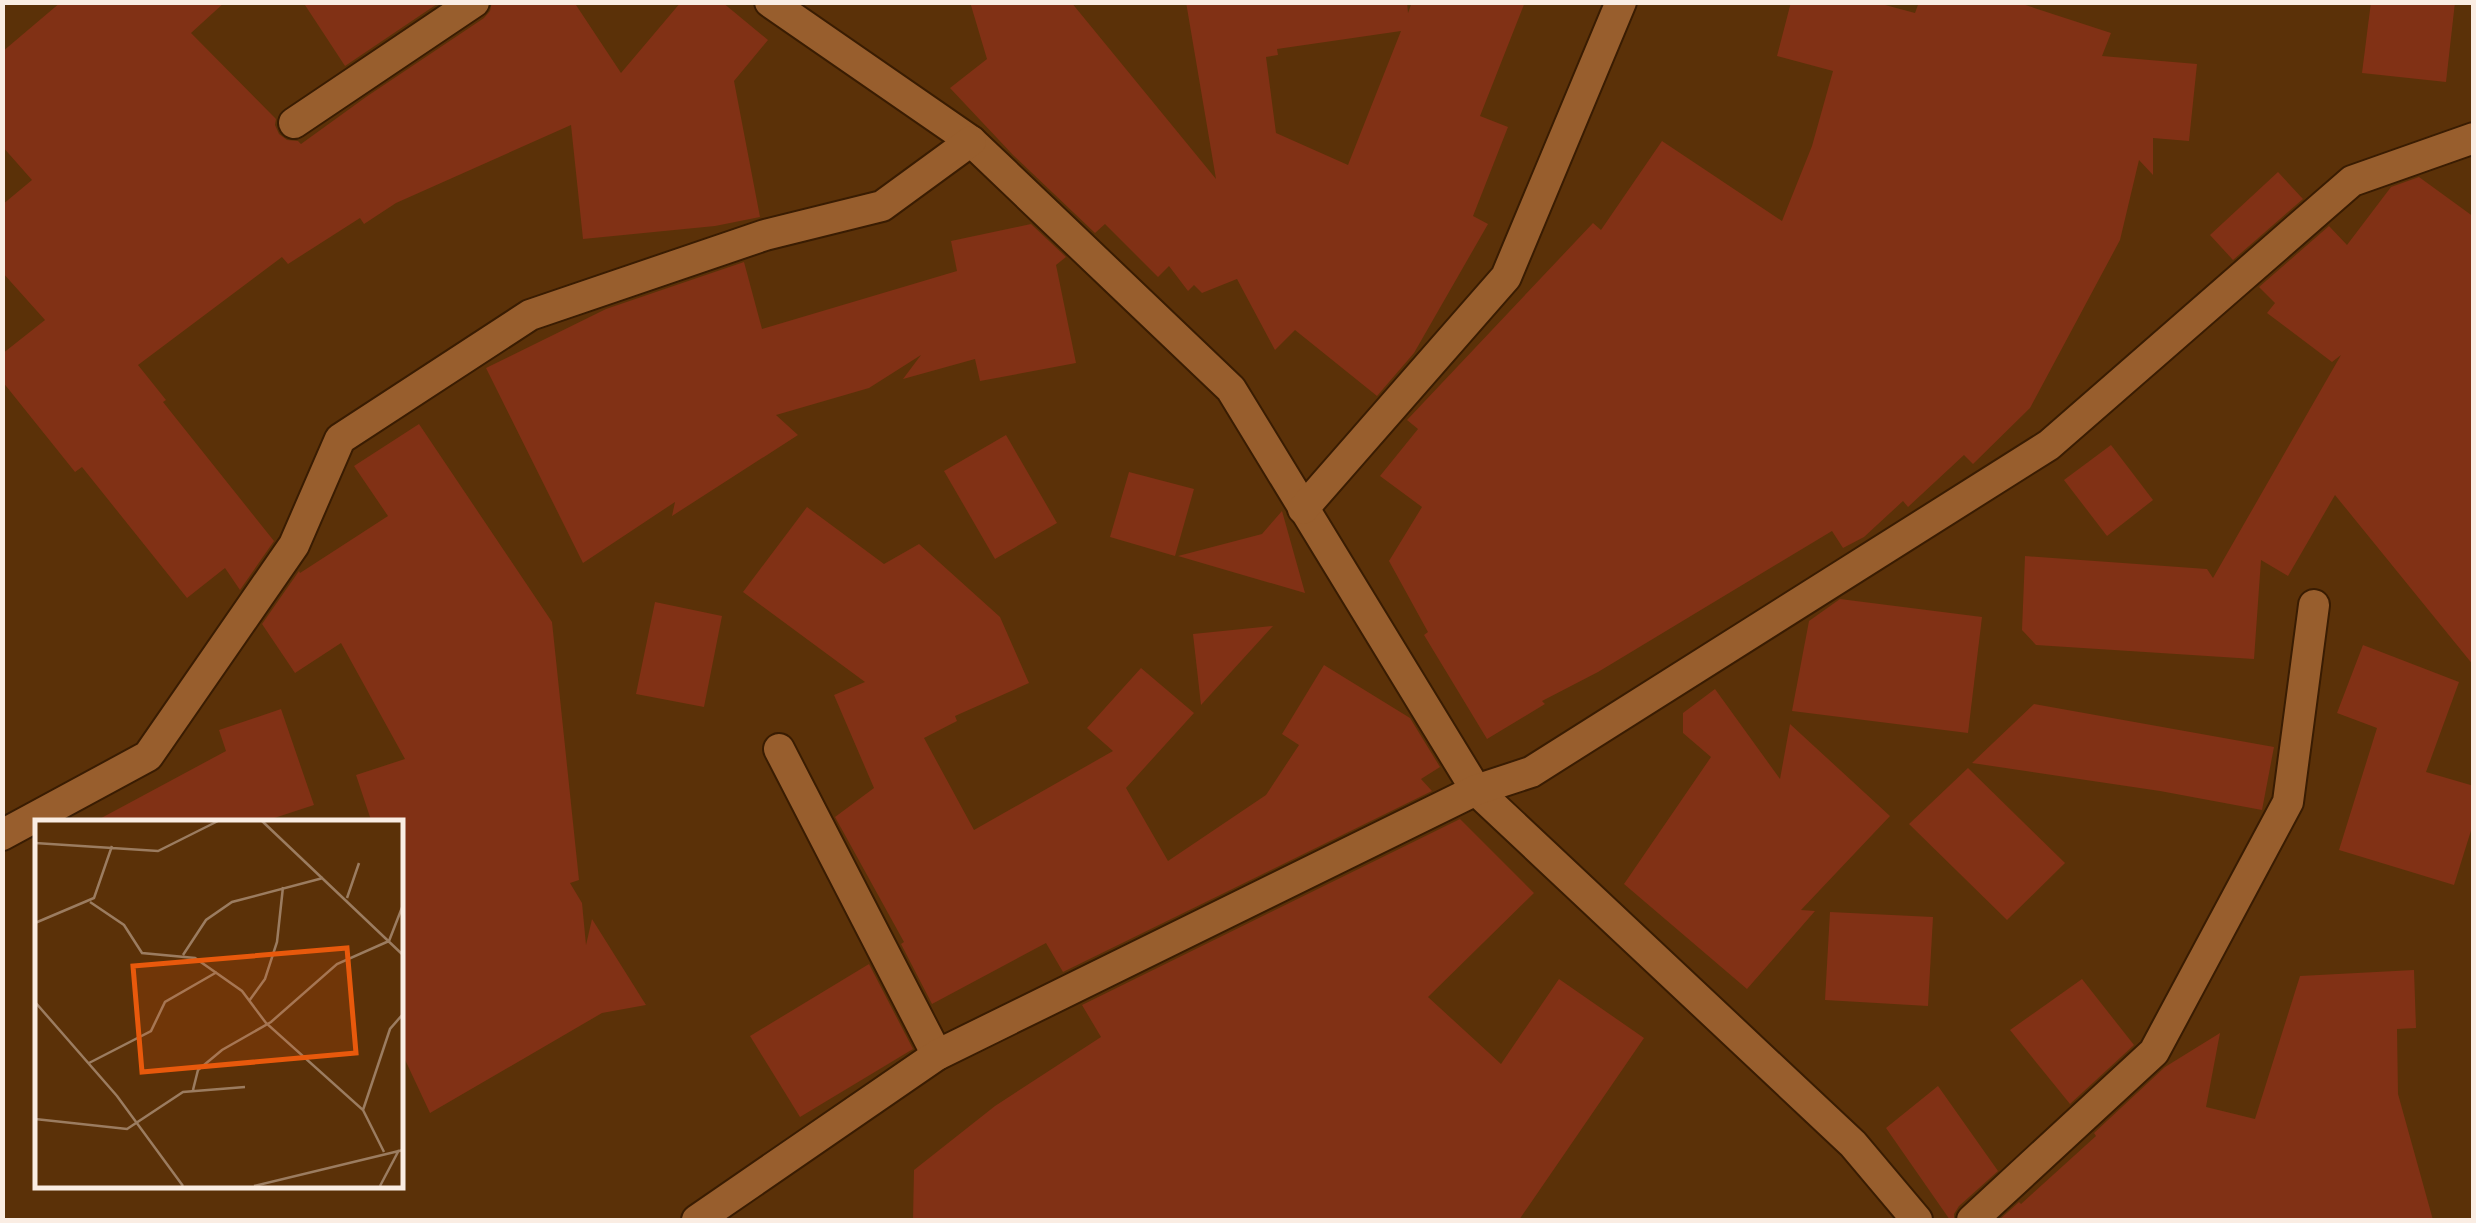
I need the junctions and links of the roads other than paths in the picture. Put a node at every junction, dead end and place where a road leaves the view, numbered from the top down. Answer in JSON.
{"nodes":[{"id":1,"x":474,"y":2,"type":"edge"},
{"id":2,"x":770,"y":2,"type":"edge"},
{"id":3,"x":1621,"y":2,"type":"edge"},
{"id":4,"x":294,"y":123,"type":"dead end"},
{"id":5,"x":2474,"y":138,"type":"edge"},
{"id":6,"x":972,"y":141,"type":"junction"},
{"id":7,"x":1303,"y":510,"type":"junction"},
{"id":8,"x":2314,"y":605,"type":"dead end"},
{"id":9,"x":779,"y":750,"type":"dead end"},
{"id":10,"x":1476,"y":790,"type":"junction"},
{"id":11,"x":2,"y":835,"type":"edge"},
{"id":12,"x":937,"y":1055,"type":"junction"},
{"id":13,"x":696,"y":1220,"type":"edge"},
{"id":14,"x":1917,"y":1220,"type":"edge"},
{"id":15,"x":1972,"y":1220,"type":"edge"}],
"edges":[{"from":1,"to":4,"type":"street"},
{"from":2,"to":6,"type":"street"},
{"from":3,"to":7,"type":"street"},
{"from":5,"to":10,"type":"street"},
{"from":6,"to":7,"type":"street"},
{"from":6,"to":11,"type":"street"},
{"from":7,"to":10,"type":"street"},
{"from":8,"to":15,"type":"street"},
{"from":9,"to":12,"type":"street"},
{"from":10,"to":12,"type":"street"},
{"from":10,"to":14,"type":"street"},
{"from":12,"to":13,"type":"street"}]}
